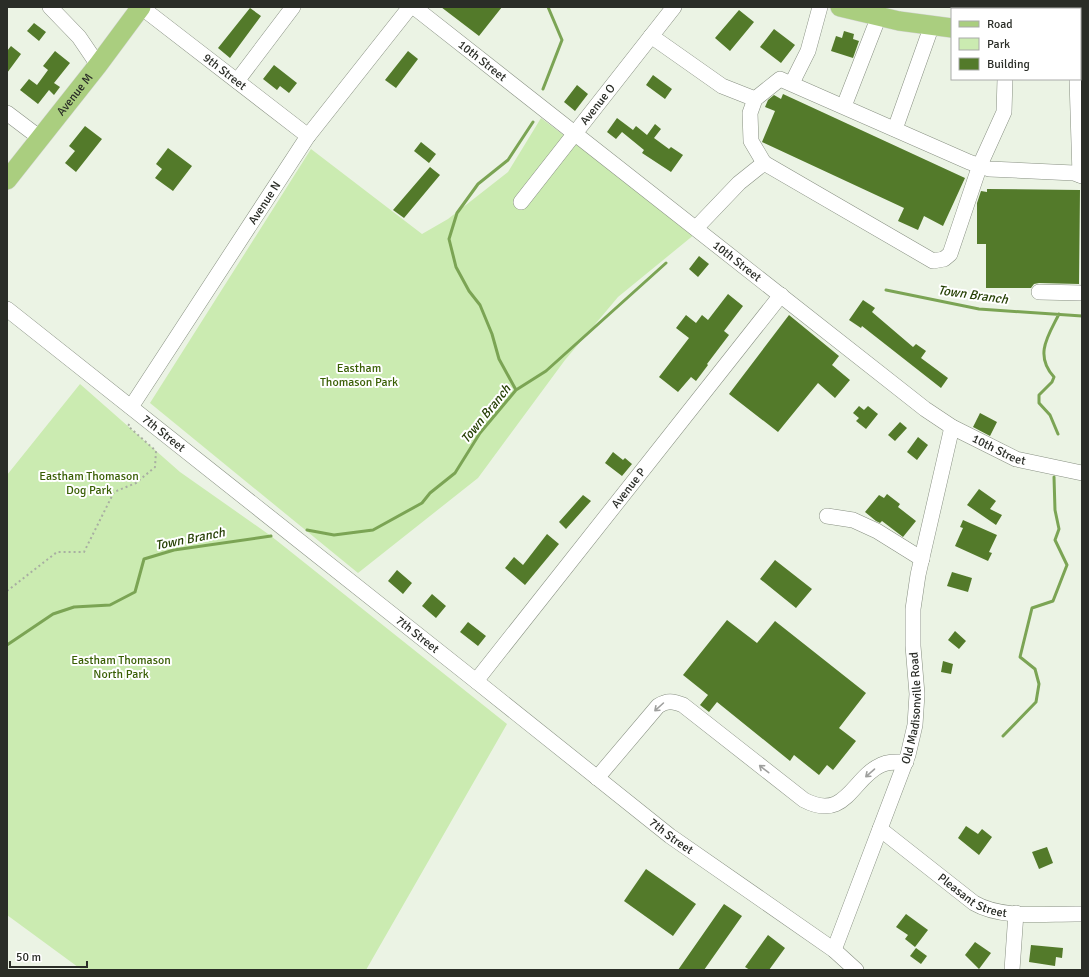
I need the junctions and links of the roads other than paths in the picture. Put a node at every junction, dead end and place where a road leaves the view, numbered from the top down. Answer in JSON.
{"nodes":[{"id":1,"x":50,"y":7,"type":"edge"},
{"id":2,"x":141,"y":7,"type":"edge"},
{"id":3,"x":293,"y":7,"type":"edge"},
{"id":4,"x":410,"y":7,"type":"edge"},
{"id":5,"x":414,"y":7,"type":"edge"},
{"id":6,"x":674,"y":7,"type":"edge"},
{"id":7,"x":820,"y":7,"type":"edge"},
{"id":8,"x":840,"y":7,"type":"edge"},
{"id":9,"x":879,"y":16,"type":"junction"},
{"id":10,"x":932,"y":25,"type":"junction"},
{"id":11,"x":951,"y":28,"type":"edge"},
{"id":12,"x":651,"y":36,"type":"junction"},
{"id":13,"x":98,"y":65,"type":"junction"},
{"id":14,"x":1005,"y":80,"type":"edge"},
{"id":15,"x":1077,"y":80,"type":"edge"},
{"id":16,"x":237,"y":81,"type":"junction"},
{"id":17,"x":792,"y":83,"type":"junction"},
{"id":18,"x":755,"y":99,"type":"junction"},
{"id":19,"x":844,"y":106,"type":"junction"},
{"id":20,"x":7,"y":113,"type":"edge"},
{"id":21,"x":895,"y":129,"type":"junction"},
{"id":22,"x":576,"y":134,"type":"junction"},
{"id":23,"x":308,"y":136,"type":"junction"},
{"id":24,"x":40,"y":138,"type":"junction"},
{"id":25,"x":764,"y":163,"type":"junction"},
{"id":26,"x":980,"y":165,"type":"junction"},
{"id":27,"x":1081,"y":175,"type":"edge"},
{"id":28,"x":7,"y":180,"type":"edge"},
{"id":29,"x":520,"y":202,"type":"dead end"},
{"id":30,"x":696,"y":228,"type":"junction"},
{"id":31,"x":1039,"y":292,"type":"dead end"},
{"id":32,"x":1082,"y":293,"type":"edge"},
{"id":33,"x":782,"y":295,"type":"junction"},
{"id":34,"x":7,"y":309,"type":"edge"},
{"id":35,"x":135,"y":410,"type":"junction"},
{"id":36,"x":952,"y":427,"type":"junction"},
{"id":37,"x":1082,"y":473,"type":"edge"},
{"id":38,"x":827,"y":516,"type":"dead end"},
{"id":39,"x":922,"y":559,"type":"junction"},
{"id":40,"x":476,"y":681,"type":"junction"},
{"id":41,"x":906,"y":762,"type":"junction"},
{"id":42,"x":597,"y":778,"type":"junction"},
{"id":43,"x":880,"y":829,"type":"junction"},
{"id":44,"x":1016,"y":913,"type":"junction"},
{"id":45,"x":1082,"y":914,"type":"edge"},
{"id":46,"x":834,"y":950,"type":"junction"},
{"id":47,"x":856,"y":970,"type":"edge"},
{"id":48,"x":1012,"y":970,"type":"edge"}],
"edges":[{"from":1,"to":13,"type":"street"},
{"from":2,"to":13,"type":"main road","name":"Avenue M"},
{"from":2,"to":16,"type":"street","name":"9th Street"},
{"from":3,"to":16,"type":"street"},
{"from":4,"to":23,"type":"street","name":"Avenue N"},
{"from":5,"to":22,"type":"street","name":"10th Street"},
{"from":6,"to":12,"type":"street","name":"Avenue O"},
{"from":7,"to":17,"type":"street"},
{"from":8,"to":9,"type":"main road"},
{"from":9,"to":10,"type":"main road"},
{"from":9,"to":19,"type":"street"},
{"from":10,"to":11,"type":"main road"},
{"from":10,"to":21,"type":"street"},
{"from":12,"to":18,"type":"street"},
{"from":12,"to":22,"type":"street","name":"Avenue O"},
{"from":13,"to":24,"type":"main road","name":"Avenue M"},
{"from":14,"to":26,"type":"street"},
{"from":15,"to":27,"type":"street"},
{"from":16,"to":23,"type":"street","name":"9th Street"},
{"from":17,"to":18,"type":"street"},
{"from":17,"to":19,"type":"street"},
{"from":18,"to":25,"type":"street"},
{"from":19,"to":21,"type":"street"},
{"from":20,"to":24,"type":"street"},
{"from":21,"to":26,"type":"street"},
{"from":22,"to":29,"type":"street","name":"Avenue O"},
{"from":22,"to":30,"type":"street","name":"10th Street"},
{"from":23,"to":35,"type":"street","name":"Avenue N"},
{"from":24,"to":28,"type":"main road","name":"Avenue M"},
{"from":25,"to":26,"type":"street"},
{"from":25,"to":30,"type":"street"},
{"from":26,"to":27,"type":"street"},
{"from":30,"to":33,"type":"street","name":"10th Street"},
{"from":31,"to":32,"type":"street"},
{"from":33,"to":36,"type":"street","name":"10th Street"},
{"from":33,"to":40,"type":"street","name":"Avenue P"},
{"from":34,"to":35,"type":"street","name":"7th Street"},
{"from":35,"to":40,"type":"street","name":"7th Street"},
{"from":36,"to":37,"type":"street","name":"10th Street"},
{"from":36,"to":39,"type":"street","name":"Old Madisonville Road"},
{"from":38,"to":39,"type":"street"},
{"from":39,"to":41,"type":"street","name":"Old Madisonville Road"},
{"from":40,"to":42,"type":"street","name":"7th Street"},
{"from":41,"to":42,"type":"street","one_way":true},
{"from":41,"to":43,"type":"street","name":"Old Madisonville Road"},
{"from":42,"to":46,"type":"street","name":"7th Street"},
{"from":43,"to":44,"type":"street","name":"Pleasant Street"},
{"from":43,"to":46,"type":"street","name":"Old Madisonville Road"},
{"from":44,"to":45,"type":"street","name":"Pleasant Street"},
{"from":44,"to":48,"type":"street"},
{"from":46,"to":47,"type":"street"}]}
